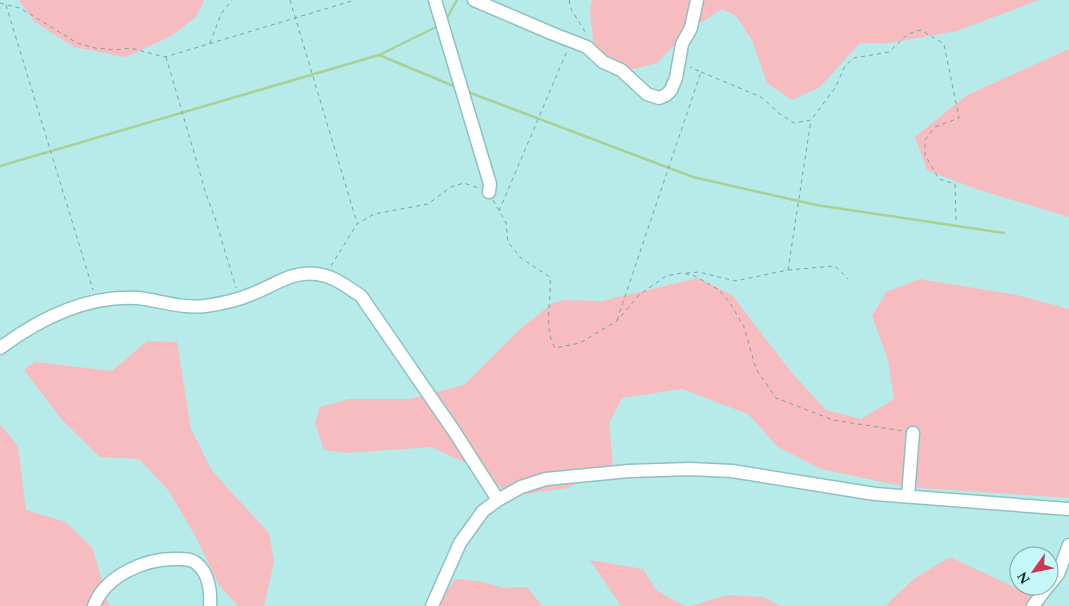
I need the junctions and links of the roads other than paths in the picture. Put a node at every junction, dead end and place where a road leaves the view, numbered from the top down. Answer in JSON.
{"nodes":[{"id":1,"x":435,"y":0,"type":"edge"},
{"id":2,"x":474,"y":0,"type":"edge"},
{"id":3,"x":697,"y":0,"type":"edge"},
{"id":4,"x":489,"y":192,"type":"road end"},
{"id":5,"x":0,"y":348,"type":"edge"},
{"id":6,"x":913,"y":433,"type":"road end"},
{"id":7,"x":908,"y":496,"type":"junction"},
{"id":8,"x":498,"y":500,"type":"junction"},
{"id":9,"x":1069,"y":509,"type":"edge"},
{"id":10,"x":1069,"y":545,"type":"edge"},
{"id":11,"x":1059,"y":572,"type":"edge"},
{"id":12,"x":1040,"y":596,"type":"edge"},
{"id":13,"x":94,"y":606,"type":"edge"},
{"id":14,"x":210,"y":606,"type":"edge"},
{"id":15,"x":432,"y":606,"type":"edge"},
{"id":16,"x":1032,"y":606,"type":"edge"}],
"edges":[{"from":1,"to":4,"type":"street"},
{"from":2,"to":3,"type":"street"},
{"from":5,"to":8,"type":"street"},
{"from":6,"to":7,"type":"street"},
{"from":7,"to":8,"type":"street"},
{"from":7,"to":9,"type":"street"},
{"from":8,"to":15,"type":"street"},
{"from":10,"to":11,"type":"street"},
{"from":12,"to":16,"type":"street"},
{"from":13,"to":14,"type":"street"}]}
